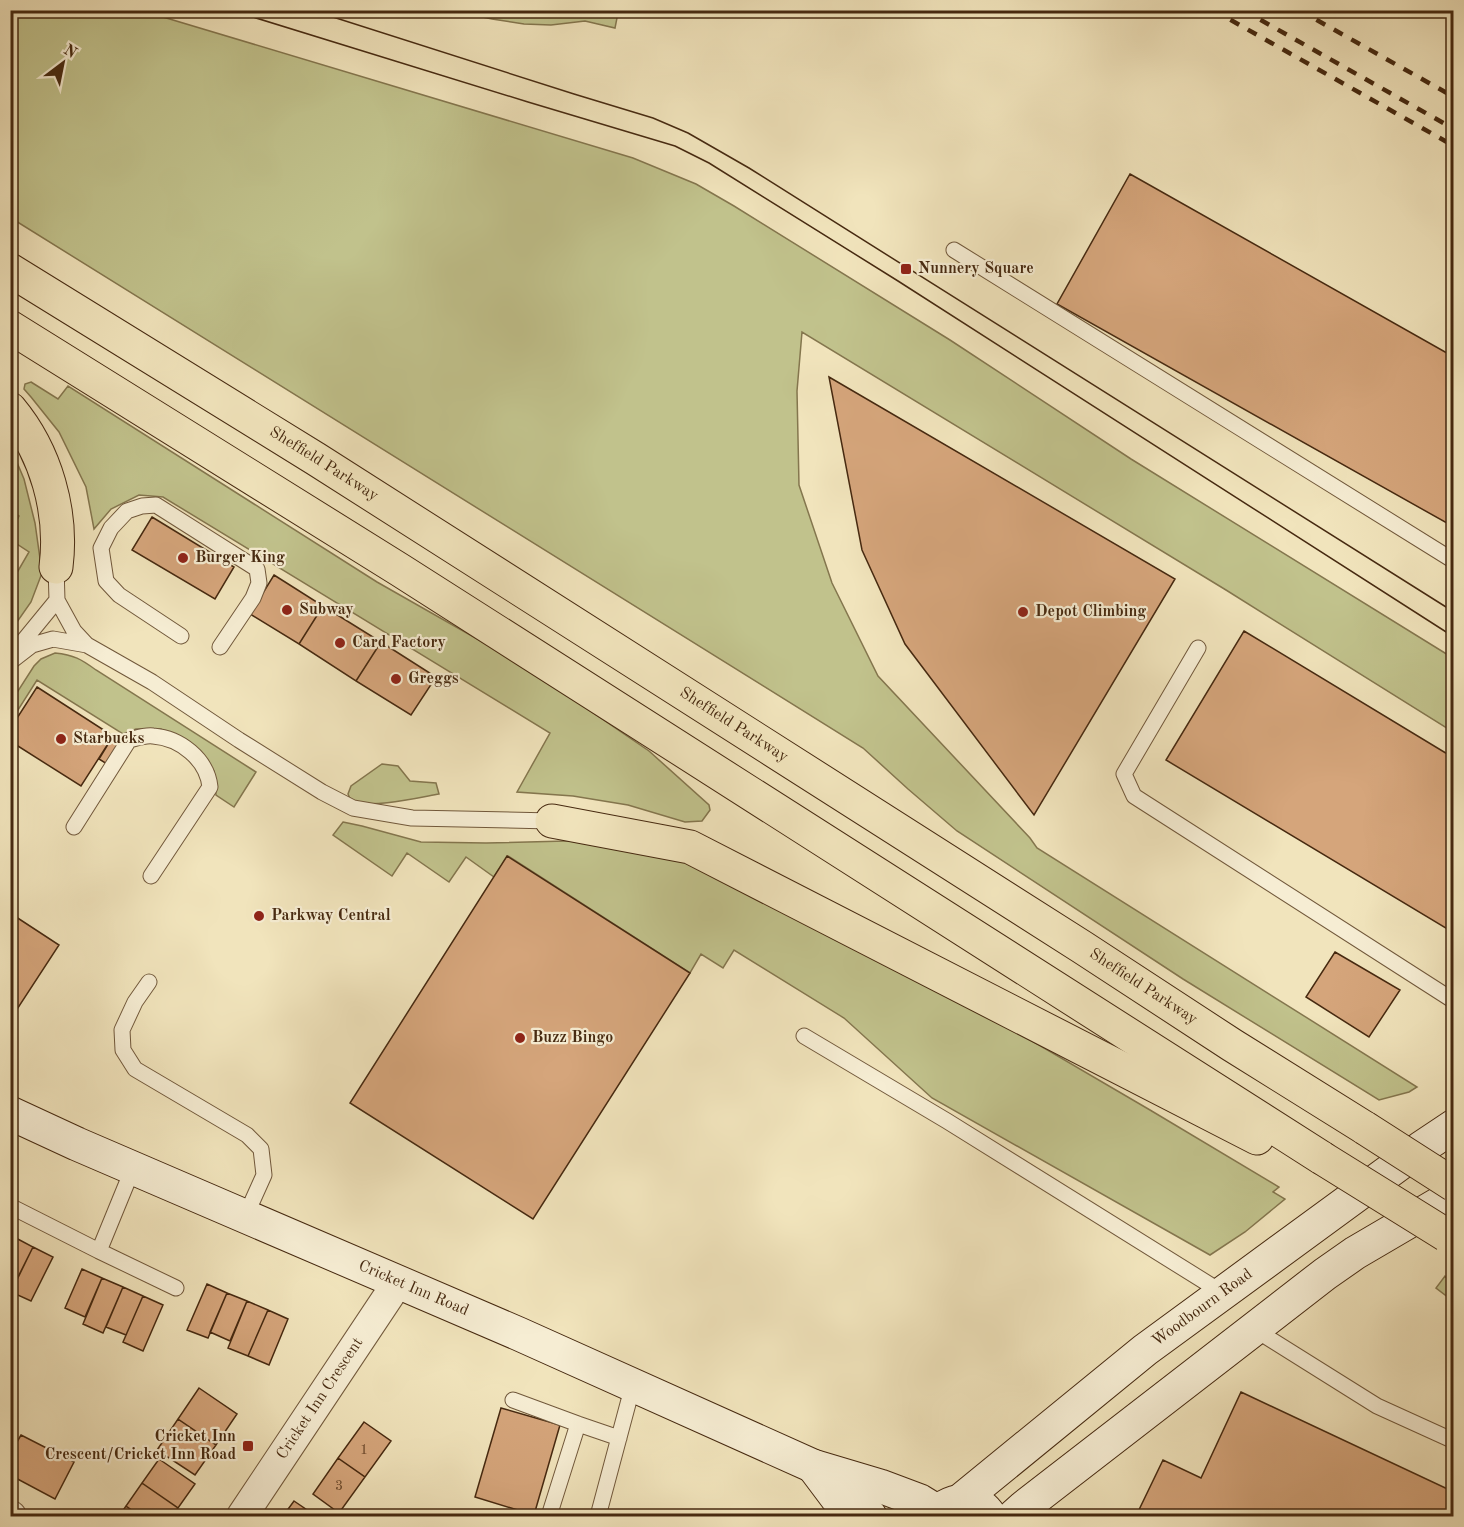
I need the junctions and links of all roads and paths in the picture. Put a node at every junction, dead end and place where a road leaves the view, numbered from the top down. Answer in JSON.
{"nodes":[{"id":1,"x":954,"y":250,"type":"dead end"},
{"id":2,"x":10,"y":270,"type":"edge"},
{"id":3,"x":10,"y":327,"type":"edge"},
{"id":4,"x":10,"y":409,"type":"edge"},
{"id":5,"x":1454,"y":561,"type":"edge"},
{"id":6,"x":56,"y":567,"type":"joint"},
{"id":7,"x":57,"y":600,"type":"junction"},
{"id":8,"x":181,"y":636,"type":"dead end"},
{"id":9,"x":87,"y":645,"type":"junction"},
{"id":10,"x":220,"y":647,"type":"dead end"},
{"id":11,"x":1198,"y":648,"type":"dead end"},
{"id":12,"x":10,"y":657,"type":"edge"},
{"id":13,"x":10,"y":662,"type":"edge"},
{"id":14,"x":552,"y":821,"type":"joint"},
{"id":15,"x":74,"y":827,"type":"dead end"},
{"id":16,"x":151,"y":876,"type":"dead end"},
{"id":17,"x":149,"y":982,"type":"dead end"},
{"id":18,"x":1454,"y":1001,"type":"edge"},
{"id":19,"x":804,"y":1036,"type":"dead end"},
{"id":20,"x":10,"y":1113,"type":"edge"},
{"id":21,"x":1454,"y":1126,"type":"edge"},
{"id":22,"x":1317,"y":1162,"type":"junction"},
{"id":23,"x":133,"y":1168,"type":"junction"},
{"id":24,"x":1454,"y":1185,"type":"edge"},
{"id":25,"x":1454,"y":1195,"type":"edge"},
{"id":26,"x":10,"y":1206,"type":"edge"},
{"id":27,"x":246,"y":1215,"type":"junction"},
{"id":28,"x":1450,"y":1238,"type":"edge"},
{"id":29,"x":99,"y":1251,"type":"junction"},
{"id":30,"x":398,"y":1282,"type":"junction"},
{"id":31,"x":176,"y":1288,"type":"dead end"},
{"id":32,"x":1223,"y":1293,"type":"junction"},
{"id":33,"x":1254,"y":1329,"type":"junction"},
{"id":34,"x":633,"y":1384,"type":"junction"},
{"id":35,"x":513,"y":1400,"type":"dead end"},
{"id":36,"x":578,"y":1424,"type":"junction"},
{"id":37,"x":619,"y":1438,"type":"junction"},
{"id":38,"x":1454,"y":1441,"type":"edge"},
{"id":39,"x":813,"y":1466,"type":"junction"},
{"id":40,"x":944,"y":1510,"type":"edge"},
{"id":41,"x":242,"y":1516,"type":"edge"},
{"id":42,"x":549,"y":1516,"type":"edge"},
{"id":43,"x":598,"y":1516,"type":"edge"},
{"id":44,"x":870,"y":1516,"type":"edge"},
{"id":45,"x":990,"y":1516,"type":"edge"},
{"id":46,"x":1014,"y":1516,"type":"edge"}],
"edges":[{"from":1,"to":5,"type":"lane"},
{"from":2,"to":24,"type":"highway","name":"Sheffield Parkway","bridge":true},
{"from":3,"to":22,"type":"highway"},
{"from":4,"to":6,"type":"highway"},
{"from":6,"to":7,"type":"lane"},
{"from":7,"to":9,"type":"lane"},
{"from":7,"to":12,"type":"lane"},
{"from":8,"to":10,"type":"lane"},
{"from":9,"to":13,"type":"lane"},
{"from":9,"to":14,"type":"lane"},
{"from":11,"to":18,"type":"lane"},
{"from":14,"to":22,"type":"highway"},
{"from":15,"to":16,"type":"lane"},
{"from":17,"to":27,"type":"lane"},
{"from":19,"to":32,"type":"lane"},
{"from":20,"to":23,"type":"street","name":"Cricket Inn Road"},
{"from":21,"to":32,"type":"street","name":"Woodbourn Road"},
{"from":22,"to":28,"type":"highway","bridge":true},
{"from":23,"to":27,"type":"street","name":"Cricket Inn Road"},
{"from":23,"to":29,"type":"lane"},
{"from":25,"to":33,"type":"street"},
{"from":26,"to":29,"type":"lane"},
{"from":27,"to":30,"type":"street","name":"Cricket Inn Road"},
{"from":29,"to":31,"type":"lane"},
{"from":30,"to":34,"type":"street","name":"Cricket Inn Road"},
{"from":30,"to":41,"type":"street","name":"Cricket Inn Crescent"},
{"from":32,"to":33,"type":"street"},
{"from":32,"to":40,"type":"street","name":"Woodbourn Road"},
{"from":33,"to":38,"type":"lane"},
{"from":33,"to":46,"type":"street"},
{"from":34,"to":37,"type":"lane"},
{"from":34,"to":39,"type":"street","name":"Cricket Inn Road"},
{"from":35,"to":36,"type":"lane"},
{"from":36,"to":37,"type":"lane"},
{"from":36,"to":42,"type":"lane"},
{"from":37,"to":43,"type":"lane"},
{"from":39,"to":40,"type":"street","name":"Cricket Inn Road"},
{"from":39,"to":44,"type":"street","name":"Cricket Inn Road"},
{"from":40,"to":45,"type":"street","name":"Cricket Inn Road"}]}
